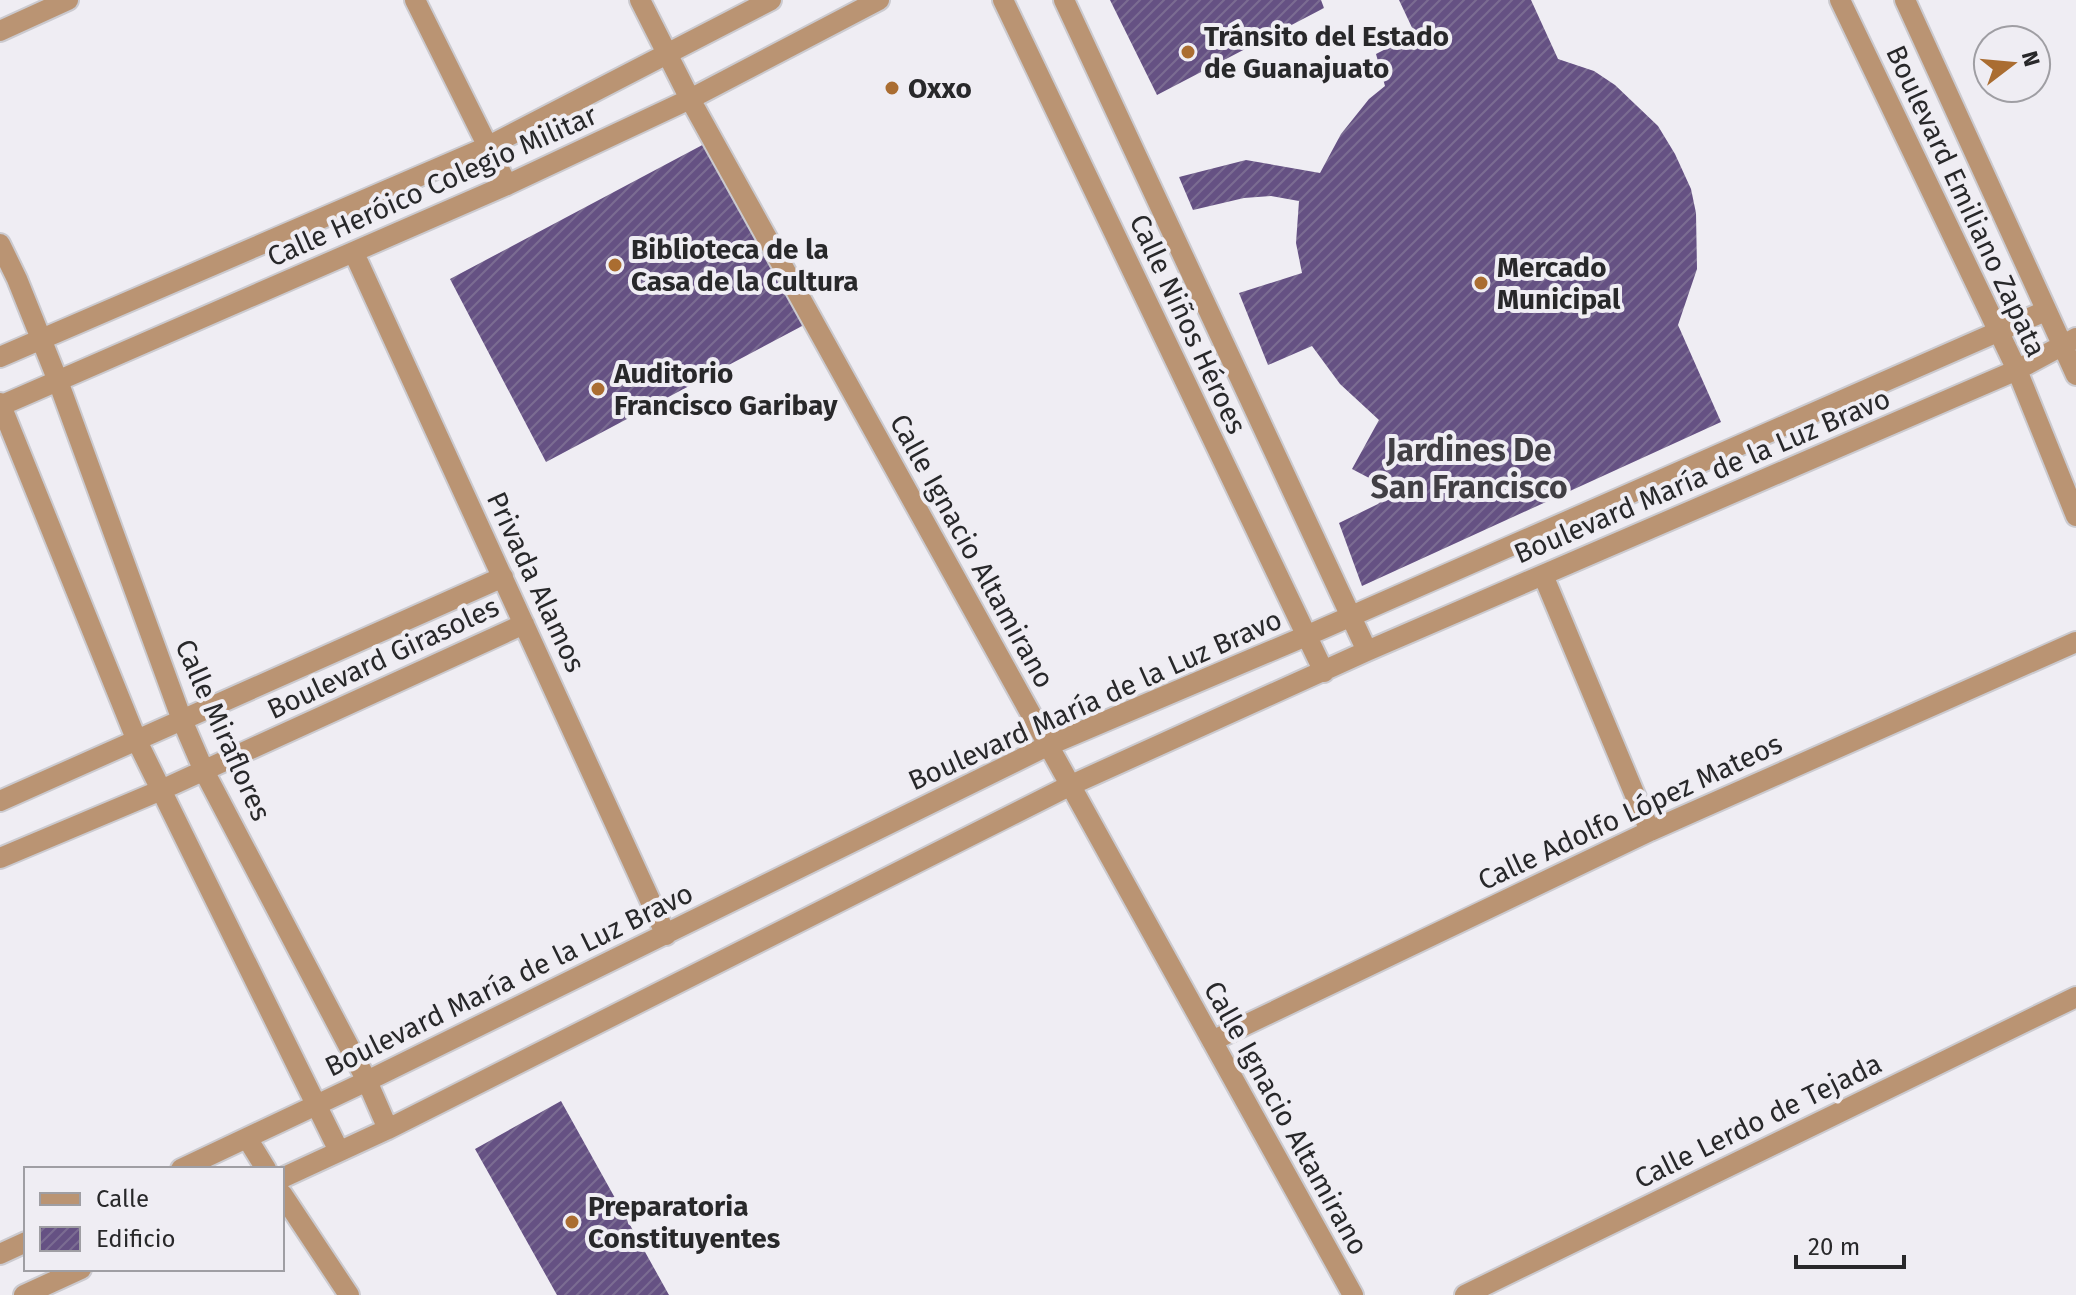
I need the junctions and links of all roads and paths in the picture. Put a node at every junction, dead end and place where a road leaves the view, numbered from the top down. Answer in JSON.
{"nodes":[{"id":1,"x":68,"y":0,"type":"edge"},
{"id":2,"x":415,"y":0,"type":"edge"},
{"id":3,"x":640,"y":0,"type":"edge"},
{"id":4,"x":771,"y":0,"type":"edge"},
{"id":5,"x":879,"y":0,"type":"edge"},
{"id":6,"x":1003,"y":0,"type":"edge"},
{"id":7,"x":1064,"y":0,"type":"edge"},
{"id":8,"x":1840,"y":0,"type":"edge"},
{"id":9,"x":1905,"y":0,"type":"edge"},
{"id":10,"x":0,"y":31,"type":"edge"},
{"id":11,"x":666,"y":54,"type":"junction"},
{"id":12,"x":690,"y":99,"type":"junction"},
{"id":13,"x":487,"y":147,"type":"junction"},
{"id":14,"x":507,"y":185,"type":"junction"},
{"id":15,"x":0,"y":244,"type":"edge"},
{"id":16,"x":354,"y":253,"type":"junction"},
{"id":17,"x":2045,"y":311,"type":"junction"},
{"id":18,"x":1998,"y":330,"type":"junction"},
{"id":19,"x":40,"y":339,"type":"junction"},
{"id":20,"x":2069,"y":342,"type":"edge"},
{"id":21,"x":0,"y":357,"type":"edge"},
{"id":22,"x":2017,"y":370,"type":"junction"},
{"id":23,"x":2076,"y":375,"type":"edge"},
{"id":24,"x":58,"y":381,"type":"junction"},
{"id":25,"x":0,"y":405,"type":"edge"},
{"id":26,"x":2076,"y":516,"type":"edge"},
{"id":27,"x":1543,"y":575,"type":"junction"},
{"id":28,"x":503,"y":577,"type":"junction"},
{"id":29,"x":1349,"y":616,"type":"junction"},
{"id":30,"x":524,"y":624,"type":"junction"},
{"id":31,"x":1306,"y":636,"type":"junction"},
{"id":32,"x":2076,"y":642,"type":"edge"},
{"id":33,"x":1367,"y":651,"type":"junction"},
{"id":34,"x":1324,"y":672,"type":"junction"},
{"id":35,"x":182,"y":720,"type":"junction"},
{"id":36,"x":137,"y":741,"type":"junction"},
{"id":37,"x":1047,"y":746,"type":"junction"},
{"id":38,"x":204,"y":771,"type":"junction"},
{"id":39,"x":1069,"y":786,"type":"junction"},
{"id":40,"x":159,"y":791,"type":"junction"},
{"id":41,"x":0,"y":801,"type":"edge"},
{"id":42,"x":1650,"y":831,"type":"junction"},
{"id":43,"x":0,"y":858,"type":"edge"},
{"id":44,"x":666,"y":935,"type":"junction"},
{"id":45,"x":2076,"y":997,"type":"edge"},
{"id":46,"x":1212,"y":1041,"type":"junction"},
{"id":47,"x":367,"y":1081,"type":"junction"},
{"id":48,"x":317,"y":1104,"type":"junction"},
{"id":49,"x":388,"y":1129,"type":"junction"},
{"id":50,"x":247,"y":1138,"type":"junction"},
{"id":51,"x":339,"y":1151,"type":"junction"},
{"id":52,"x":185,"y":1167,"type":"edge"},
{"id":53,"x":265,"y":1167,"type":"edge"},
{"id":54,"x":284,"y":1177,"type":"edge"},
{"id":55,"x":284,"y":1197,"type":"edge"},
{"id":56,"x":24,"y":1243,"type":"edge"},
{"id":57,"x":0,"y":1254,"type":"edge"},
{"id":58,"x":77,"y":1271,"type":"edge"},
{"id":59,"x":24,"y":1295,"type":"edge"},
{"id":60,"x":349,"y":1295,"type":"edge"},
{"id":61,"x":1353,"y":1295,"type":"edge"},
{"id":62,"x":1465,"y":1295,"type":"edge"}],
"edges":[{"from":1,"to":10,"type":"street"},
{"from":2,"to":13,"type":"street"},
{"from":3,"to":11,"type":"street","name":"Calle Ignacio Altamirano"},
{"from":4,"to":11,"type":"street","name":"Calle Heróico Colegio Militar"},
{"from":5,"to":12,"type":"street","name":"Calle Heróico Colegio Militar"},
{"from":6,"to":31,"type":"street","name":"Calle Niños Héroes"},
{"from":7,"to":29,"type":"street","name":"Calle Niños Héroes"},
{"from":8,"to":18,"type":"street","name":"Boulevard Emiliano Zapata"},
{"from":9,"to":17,"type":"street","name":"Boulevard Emiliano Zapata"},
{"from":11,"to":12,"type":"street","name":"Calle Ignacio Altamirano"},
{"from":11,"to":13,"type":"street","name":"Calle Heróico Colegio Militar"},
{"from":12,"to":14,"type":"street","name":"Calle Heróico Colegio Militar"},
{"from":12,"to":37,"type":"street","name":"Calle Ignacio Altamirano"},
{"from":13,"to":14,"type":"street"},
{"from":13,"to":19,"type":"street","name":"Calle Heróico Colegio Militar"},
{"from":14,"to":16,"type":"street","name":"Calle Heróico Colegio Militar"},
{"from":15,"to":19,"type":"street","name":"Calle Miraflores"},
{"from":16,"to":24,"type":"street","name":"Calle Heróico Colegio Militar"},
{"from":16,"to":28,"type":"street","name":"Privada Alamos"},
{"from":17,"to":18,"type":"street","name":"Boulevard María de la Luz Bravo"},
{"from":17,"to":20,"type":"street","name":"Boulevard Emiliano Zapata"},
{"from":18,"to":22,"type":"street","name":"Boulevard Emiliano Zapata"},
{"from":18,"to":29,"type":"street","name":"Boulevard María de la Luz Bravo"},
{"from":19,"to":21,"type":"street","name":"Calle Heróico Colegio Militar"},
{"from":19,"to":24,"type":"street","name":"Calle Miraflores"},
{"from":20,"to":22,"type":"street","name":"Boulevard María de la Luz Bravo"},
{"from":20,"to":23,"type":"street","name":"Boulevard Emiliano Zapata"},
{"from":22,"to":26,"type":"street","name":"Boulevard Emiliano Zapata"},
{"from":22,"to":27,"type":"street","name":"Boulevard María de la Luz Bravo"},
{"from":24,"to":25,"type":"street","name":"Calle Heróico Colegio Militar"},
{"from":24,"to":35,"type":"street","name":"Calle Miraflores"},
{"from":25,"to":36,"type":"street"},
{"from":27,"to":33,"type":"street","name":"Boulevard María de la Luz Bravo"},
{"from":27,"to":42,"type":"street"},
{"from":28,"to":30,"type":"street","name":"Privada Alamos"},
{"from":28,"to":35,"type":"street","name":"Boulevard Girasoles"},
{"from":29,"to":31,"type":"street","name":"Boulevard María de la Luz Bravo"},
{"from":29,"to":33,"type":"street","name":"Calle Niños Héroes"},
{"from":30,"to":38,"type":"street","name":"Boulevard Girasoles"},
{"from":30,"to":44,"type":"street","name":"Privada Alamos"},
{"from":31,"to":34,"type":"street","name":"Calle Niños Héroes"},
{"from":31,"to":37,"type":"street","name":"Boulevard María de la Luz Bravo"},
{"from":32,"to":42,"type":"street","name":"Calle Adolfo López Mateos"},
{"from":33,"to":34,"type":"street","name":"Boulevard María de la Luz Bravo"},
{"from":34,"to":39,"type":"street","name":"Boulevard María de la Luz Bravo"},
{"from":35,"to":36,"type":"street","name":"Boulevard Girasoles"},
{"from":35,"to":38,"type":"street","name":"Calle Miraflores"},
{"from":36,"to":40,"type":"street"},
{"from":36,"to":41,"type":"street","name":"Boulevard Girasoles"},
{"from":37,"to":39,"type":"street","name":"Calle Ignacio Altamirano"},
{"from":37,"to":44,"type":"street","name":"Boulevard María de la Luz Bravo"},
{"from":38,"to":40,"type":"street","name":"Boulevard Girasoles"},
{"from":38,"to":47,"type":"street","name":"Calle Miraflores"},
{"from":39,"to":46,"type":"street","name":"Calle Ignacio Altamirano"},
{"from":39,"to":49,"type":"street","name":"Boulevard María de la Luz Bravo"},
{"from":40,"to":43,"type":"street","name":"Boulevard Girasoles"},
{"from":40,"to":48,"type":"street"},
{"from":42,"to":46,"type":"street","name":"Calle Adolfo López Mateos"},
{"from":44,"to":47,"type":"street","name":"Boulevard María de la Luz Bravo"},
{"from":45,"to":62,"type":"street","name":"Calle Lerdo de Tejada"},
{"from":46,"to":61,"type":"street","name":"Calle Ignacio Altamirano"},
{"from":47,"to":48,"type":"street","name":"Boulevard María de la Luz Bravo"},
{"from":47,"to":49,"type":"street","name":"Calle Miraflores"},
{"from":48,"to":50,"type":"street","name":"Boulevard María de la Luz Bravo"},
{"from":48,"to":51,"type":"street"},
{"from":49,"to":51,"type":"street","name":"Boulevard María de la Luz Bravo"},
{"from":50,"to":52,"type":"street","name":"Boulevard María de la Luz Bravo"},
{"from":50,"to":53,"type":"street"},
{"from":51,"to":54,"type":"street","name":"Boulevard María de la Luz Bravo"},
{"from":55,"to":60,"type":"street"},
{"from":56,"to":57,"type":"street"},
{"from":58,"to":59,"type":"street"}]}
